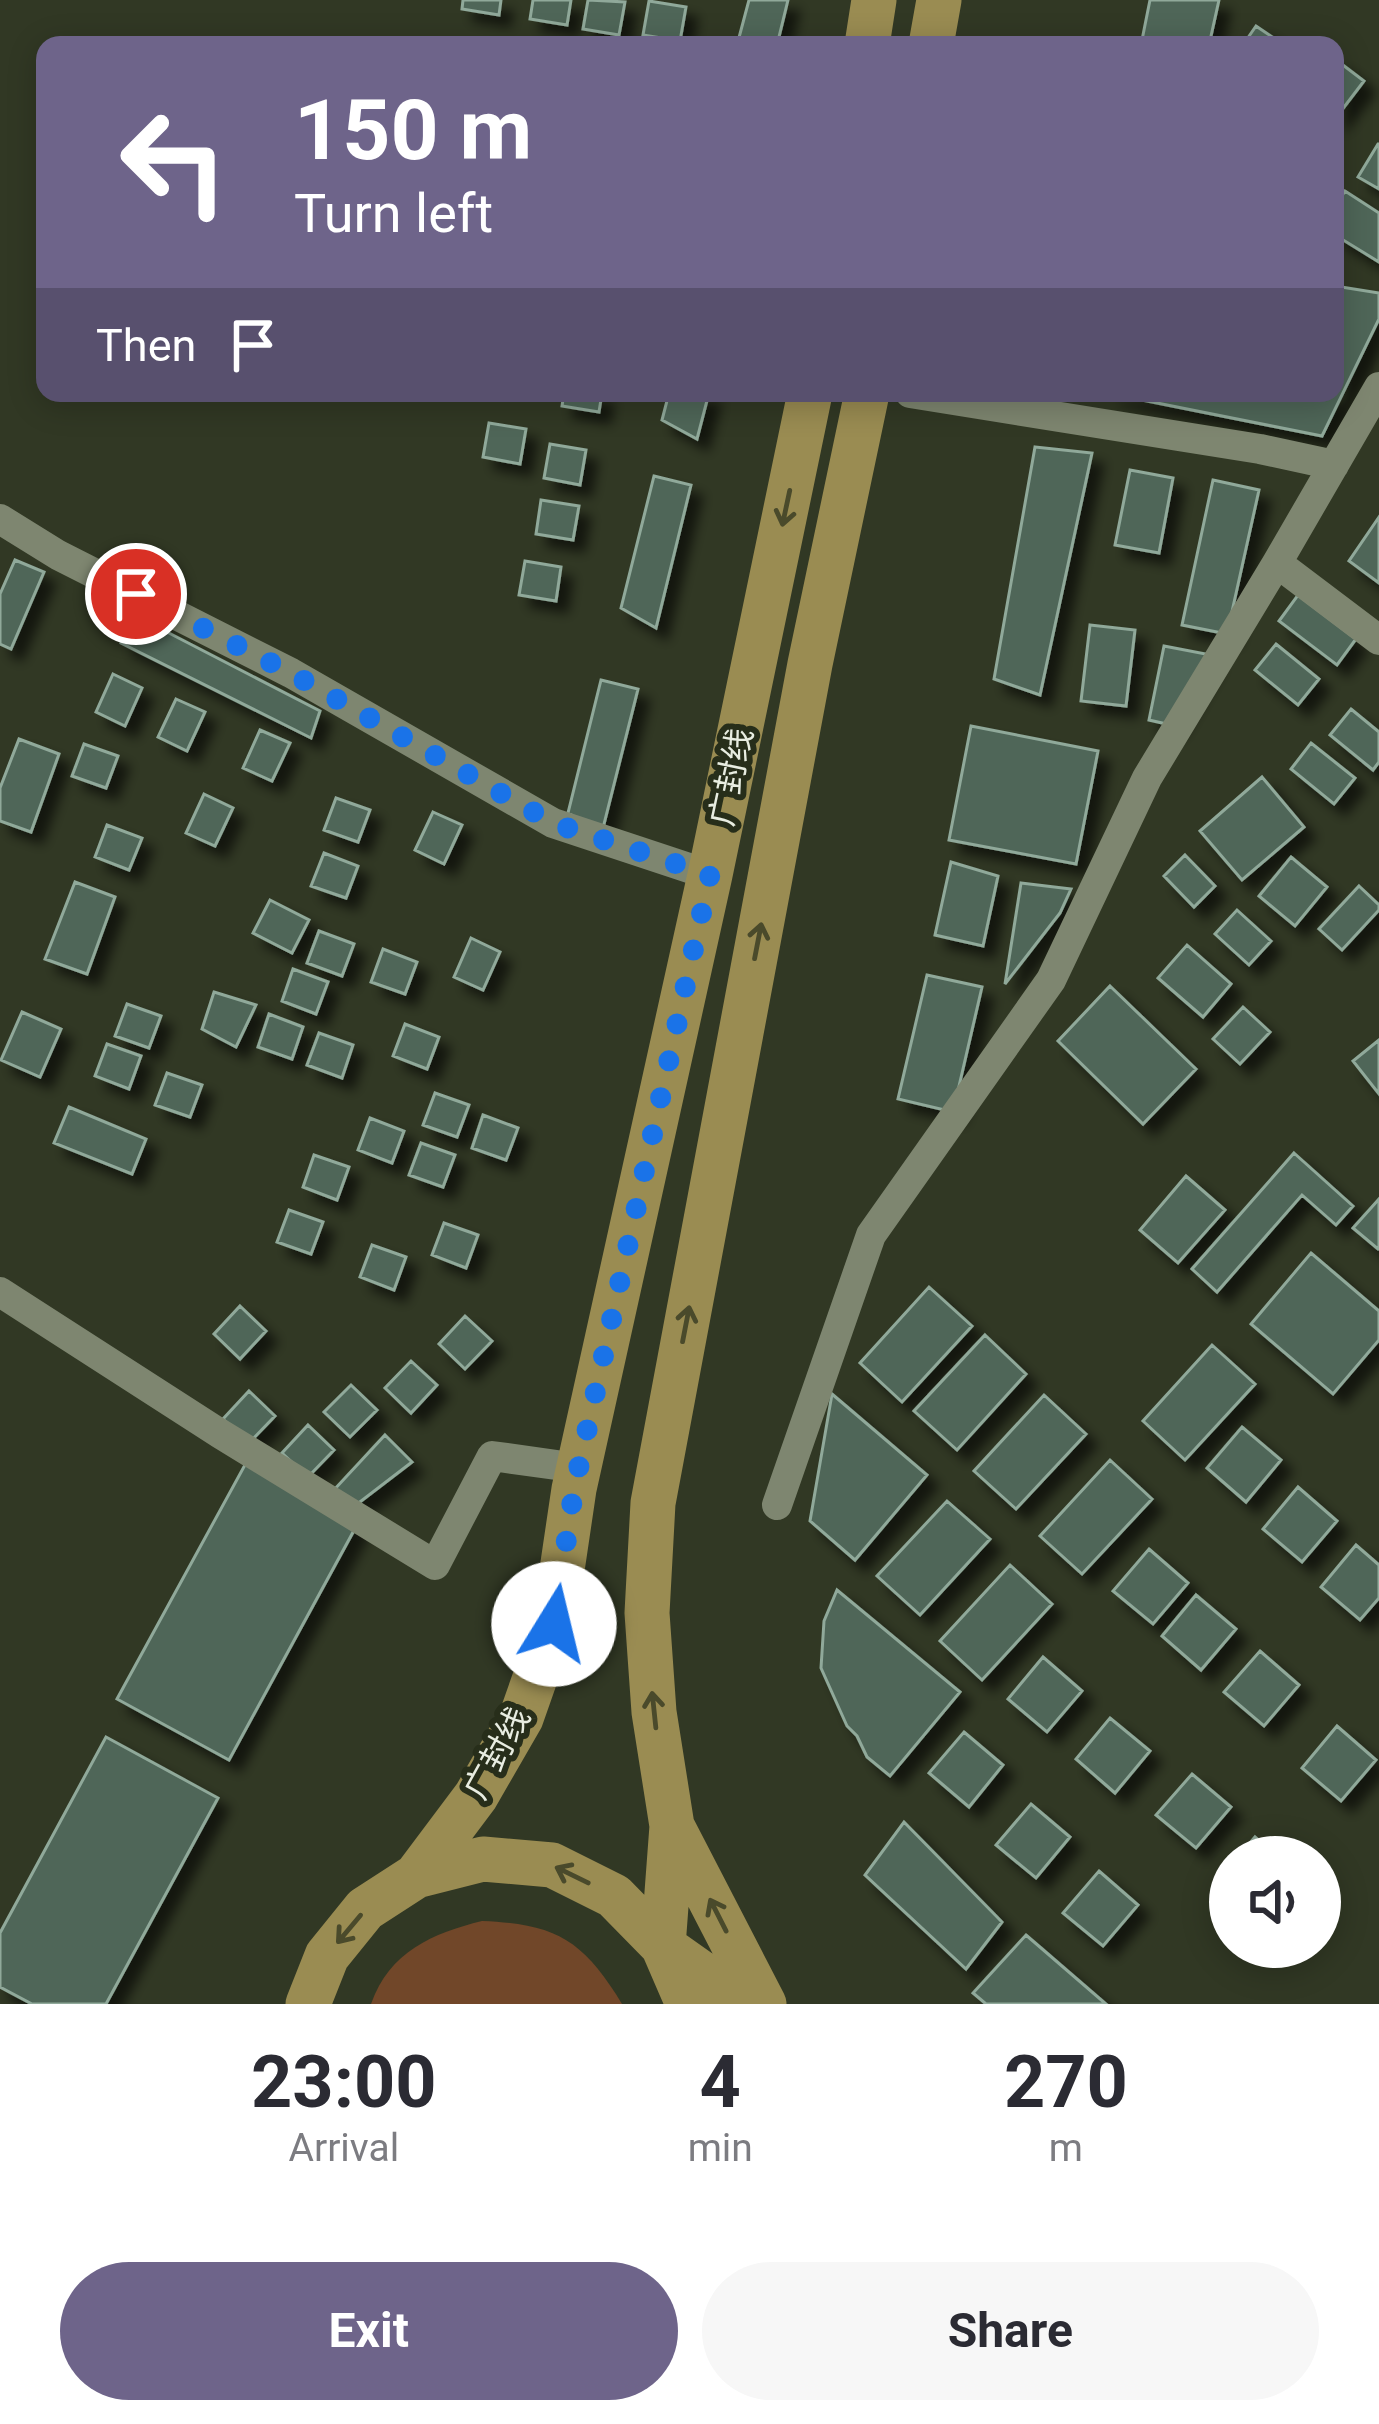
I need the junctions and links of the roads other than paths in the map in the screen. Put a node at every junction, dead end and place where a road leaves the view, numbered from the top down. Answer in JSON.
{"nodes":[{"id":1,"x":874,"y":0,"type":"edge"},
{"id":2,"x":939,"y":0,"type":"edge"},
{"id":3,"x":868,"y":36,"type":"edge"},
{"id":4,"x":933,"y":36,"type":"edge"},
{"id":5,"x":1379,"y":387,"type":"edge"},
{"id":6,"x":808,"y":402,"type":"edge"},
{"id":7,"x":866,"y":402,"type":"edge"},
{"id":8,"x":966,"y":402,"type":"edge"},
{"id":9,"x":1334,"y":465,"type":"junction"},
{"id":10,"x":0,"y":519,"type":"edge"},
{"id":11,"x":1277,"y":563,"type":"junction"},
{"id":12,"x":1379,"y":640,"type":"edge"},
{"id":13,"x":710,"y":875,"type":"junction"},
{"id":14,"x":0,"y":1292,"type":"edge"},
{"id":15,"x":578,"y":1468,"type":"junction"},
{"id":16,"x":777,"y":1505,"type":"dead end"},
{"id":17,"x":672,"y":1826,"type":"junction"},
{"id":18,"x":416,"y":1876,"type":"junction"},
{"id":19,"x":662,"y":1946,"type":"junction"},
{"id":20,"x":308,"y":2004,"type":"edge"},
{"id":21,"x":688,"y":2004,"type":"edge"},
{"id":22,"x":745,"y":2004,"type":"edge"},
{"id":23,"x":764,"y":2004,"type":"edge"}],
"edges":[{"from":1,"to":3,"type":"main road"},
{"from":2,"to":4,"type":"main road"},
{"from":5,"to":9,"type":"street"},
{"from":6,"to":13,"type":"main road","name":"广封线","one_way":true},
{"from":17,"to":7,"type":"main road","name":"广封线","one_way":true},
{"from":8,"to":9,"type":"street"},
{"from":9,"to":11,"type":"street"},
{"from":10,"to":13,"type":"street"},
{"from":11,"to":12,"type":"street"},
{"from":11,"to":16,"type":"street"},
{"from":13,"to":15,"type":"main road","name":"广封线"},
{"from":14,"to":15,"type":"street"},
{"from":15,"to":18,"type":"main road","name":"广封线"},
{"from":17,"to":19,"type":"main road","name":"广封线"},
{"from":23,"to":17,"type":"main road","one_way":true},
{"from":19,"to":18,"type":"main road","one_way":true},
{"from":18,"to":20,"type":"main road","name":"广封线","one_way":true},
{"from":19,"to":21,"type":"main road","name":"广封线"},
{"from":19,"to":22,"type":"main road"}]}
